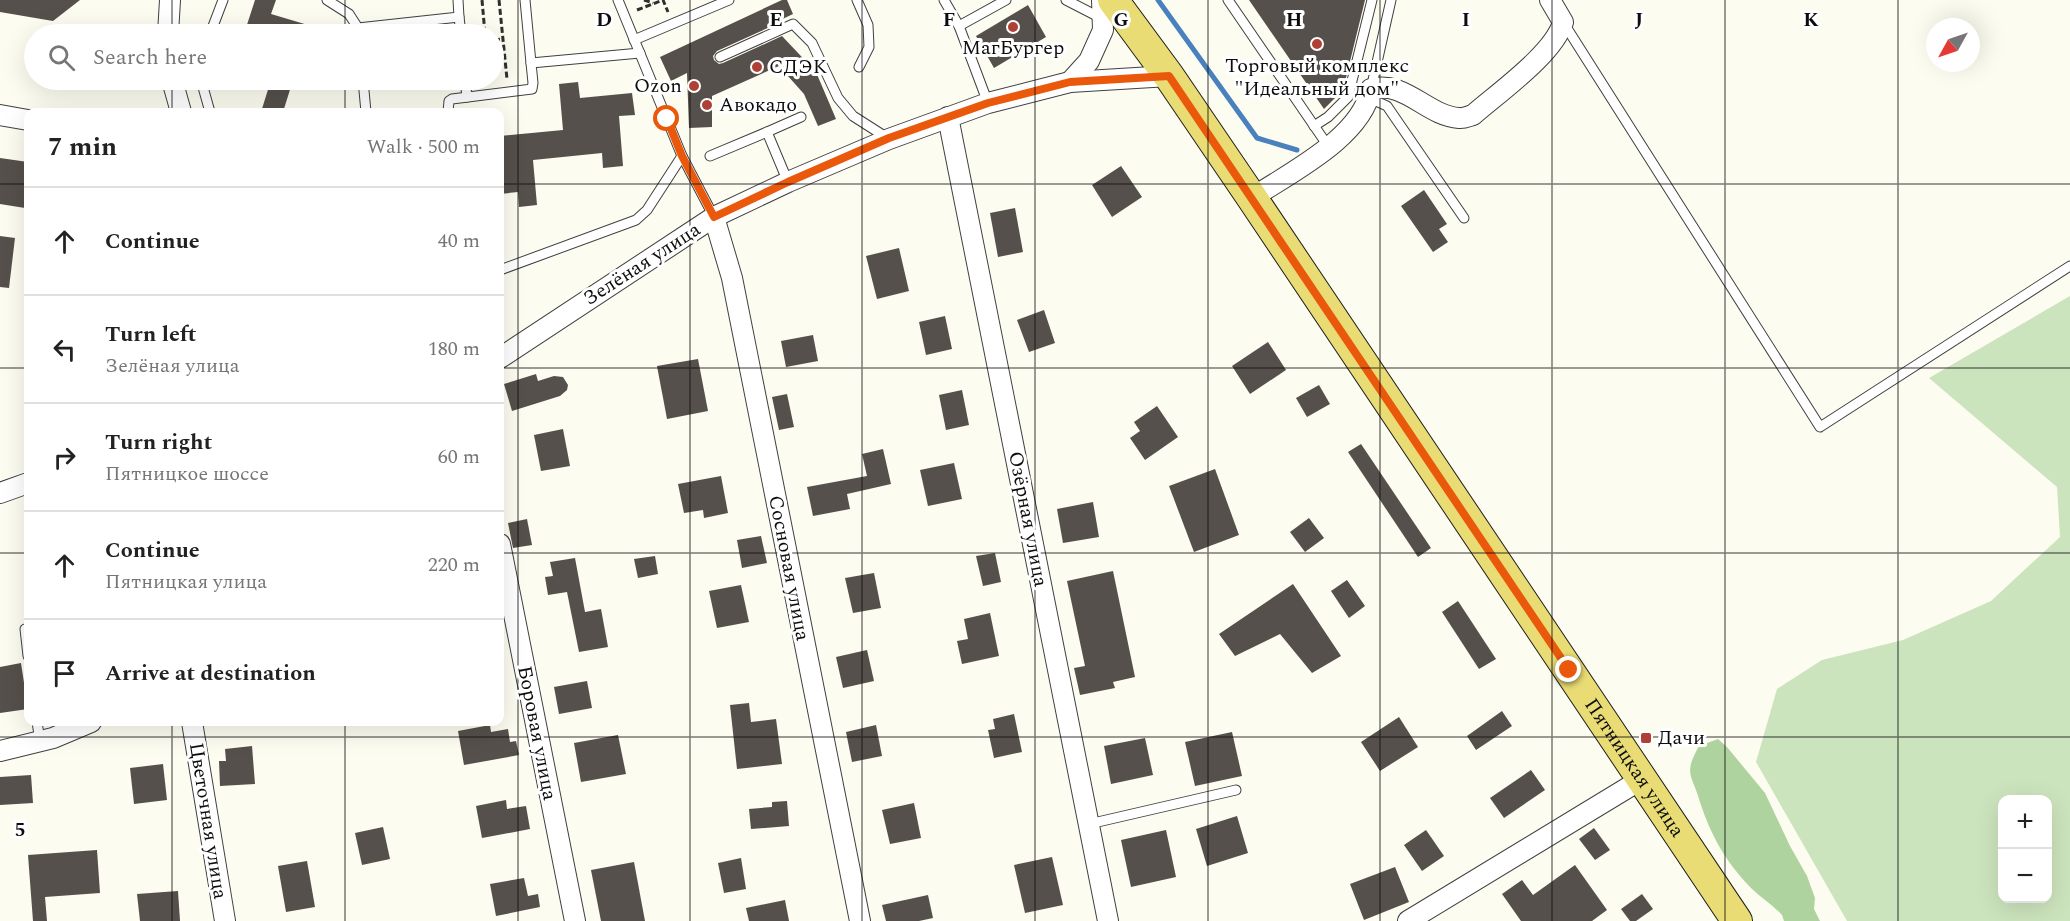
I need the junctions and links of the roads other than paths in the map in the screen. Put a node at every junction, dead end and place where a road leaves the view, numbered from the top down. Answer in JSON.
{"nodes":[{"id":1,"x":171,"y":0,"type":"edge"},
{"id":2,"x":223,"y":0,"type":"edge"},
{"id":3,"x":327,"y":0,"type":"edge"},
{"id":4,"x":458,"y":0,"type":"edge"},
{"id":5,"x":525,"y":0,"type":"edge"},
{"id":6,"x":618,"y":0,"type":"edge"},
{"id":7,"x":729,"y":0,"type":"edge"},
{"id":8,"x":857,"y":0,"type":"edge"},
{"id":9,"x":944,"y":0,"type":"edge"},
{"id":10,"x":1006,"y":0,"type":"edge"},
{"id":11,"x":1066,"y":0,"type":"edge"},
{"id":12,"x":1228,"y":0,"type":"edge"},
{"id":13,"x":1372,"y":0,"type":"edge"},
{"id":14,"x":1391,"y":0,"type":"edge"},
{"id":15,"x":1550,"y":0,"type":"edge"},
{"id":16,"x":1108,"y":11,"type":"edge"},
{"id":17,"x":459,"y":17,"type":"junction"},
{"id":18,"x":1563,"y":22,"type":"junction"},
{"id":19,"x":169,"y":24,"type":"edge"},
{"id":20,"x":214,"y":24,"type":"edge"},
{"id":21,"x":354,"y":24,"type":"edge"},
{"id":22,"x":408,"y":24,"type":"edge"},
{"id":23,"x":460,"y":24,"type":"edge"},
{"id":24,"x":958,"y":26,"type":"junction"},
{"id":25,"x":1121,"y":30,"type":"dead end"},
{"id":26,"x":634,"y":40,"type":"junction"},
{"id":27,"x":1148,"y":46,"type":"junction"},
{"id":28,"x":640,"y":53,"type":"junction"},
{"id":29,"x":720,"y":57,"type":"dead end"},
{"id":30,"x":531,"y":63,"type":"junction"},
{"id":31,"x":859,"y":67,"type":"dead end"},
{"id":32,"x":1169,"y":76,"type":"junction"},
{"id":33,"x":1070,"y":82,"type":"junction"},
{"id":34,"x":175,"y":90,"type":"edge"},
{"id":35,"x":204,"y":90,"type":"edge"},
{"id":36,"x":364,"y":90,"type":"edge"},
{"id":37,"x":466,"y":90,"type":"edge"},
{"id":38,"x":1370,"y":94,"type":"junction"},
{"id":39,"x":467,"y":98,"type":"junction"},
{"id":40,"x":988,"y":103,"type":"junction"},
{"id":41,"x":180,"y":108,"type":"edge"},
{"id":42,"x":209,"y":108,"type":"edge"},
{"id":43,"x":366,"y":108,"type":"edge"},
{"id":44,"x":448,"y":108,"type":"edge"},
{"id":45,"x":0,"y":115,"type":"edge"},
{"id":46,"x":801,"y":117,"type":"dead end"},
{"id":47,"x":948,"y":117,"type":"junction"},
{"id":48,"x":24,"y":119,"type":"edge"},
{"id":49,"x":1314,"y":126,"type":"junction"},
{"id":50,"x":767,"y":132,"type":"junction"},
{"id":51,"x":889,"y":138,"type":"junction"},
{"id":52,"x":1328,"y":147,"type":"junction"},
{"id":53,"x":682,"y":156,"type":"junction"},
{"id":54,"x":710,"y":156,"type":"dead end"},
{"id":55,"x":788,"y":182,"type":"junction"},
{"id":56,"x":1252,"y":198,"type":"junction"},
{"id":57,"x":714,"y":217,"type":"junction"},
{"id":58,"x":1464,"y":218,"type":"dead end"},
{"id":59,"x":2070,"y":266,"type":"edge"},
{"id":60,"x":504,"y":269,"type":"edge"},
{"id":61,"x":504,"y":355,"type":"edge"},
{"id":62,"x":24,"y":484,"type":"edge"},
{"id":63,"x":0,"y":493,"type":"edge"},
{"id":64,"x":504,"y":564,"type":"edge"},
{"id":65,"x":38,"y":726,"type":"edge"},
{"id":66,"x":82,"y":726,"type":"edge"},
{"id":67,"x":193,"y":726,"type":"edge"},
{"id":68,"x":40,"y":741,"type":"junction"},
{"id":69,"x":0,"y":751,"type":"edge"},
{"id":70,"x":1642,"y":778,"type":"junction"},
{"id":71,"x":1236,"y":790,"type":"dead end"},
{"id":72,"x":1089,"y":824,"type":"junction"},
{"id":73,"x":1410,"y":920,"type":"edge"},
{"id":74,"x":225,"y":921,"type":"edge"},
{"id":75,"x":575,"y":921,"type":"edge"},
{"id":76,"x":860,"y":921,"type":"edge"},
{"id":77,"x":1108,"y":921,"type":"edge"},
{"id":78,"x":1737,"y":921,"type":"edge"}],
"edges":[{"from":1,"to":19,"type":"street"},
{"from":2,"to":20,"type":"lane"},
{"from":3,"to":21,"type":"lane"},
{"from":4,"to":17,"type":"lane"},
{"from":5,"to":30,"type":"lane"},
{"from":6,"to":26,"type":"lane"},
{"from":7,"to":26,"type":"lane"},
{"from":8,"to":31,"type":"lane"},
{"from":9,"to":24,"type":"lane"},
{"from":10,"to":24,"type":"lane"},
{"from":11,"to":16,"type":"lane"},
{"from":12,"to":49,"type":"lane"},
{"from":13,"to":49,"type":"lane"},
{"from":14,"to":38,"type":"lane"},
{"from":15,"to":18,"type":"street"},
{"from":16,"to":27,"type":"main road","name":"Пятницкая улица"},
{"from":16,"to":33,"type":"street"},
{"from":17,"to":22,"type":"lane"},
{"from":17,"to":23,"type":"lane"},
{"from":18,"to":38,"type":"street"},
{"from":18,"to":59,"type":"lane"},
{"from":24,"to":40,"type":"lane"},
{"from":25,"to":27,"type":"lane"},
{"from":26,"to":28,"type":"lane"},
{"from":27,"to":32,"type":"main road","name":"Пятницкая улица"},
{"from":28,"to":30,"type":"lane"},
{"from":28,"to":53,"type":"lane"},
{"from":29,"to":51,"type":"lane"},
{"from":30,"to":39,"type":"lane"},
{"from":32,"to":33,"type":"street","name":"Зелёная улица"},
{"from":32,"to":56,"type":"main road","name":"Пятницкая улица"},
{"from":33,"to":40,"type":"street","name":"Зелёная улица"},
{"from":34,"to":41,"type":"street"},
{"from":35,"to":42,"type":"lane"},
{"from":36,"to":43,"type":"lane"},
{"from":37,"to":39,"type":"lane"},
{"from":38,"to":52,"type":"street"},
{"from":38,"to":58,"type":"lane"},
{"from":39,"to":44,"type":"lane"},
{"from":40,"to":47,"type":"street","name":"Зелёная улица"},
{"from":45,"to":48,"type":"street"},
{"from":46,"to":50,"type":"lane"},
{"from":47,"to":51,"type":"street","name":"Зелёная улица"},
{"from":47,"to":72,"type":"street","name":"Озёрная улица"},
{"from":49,"to":52,"type":"lane"},
{"from":50,"to":54,"type":"lane"},
{"from":50,"to":55,"type":"lane"},
{"from":51,"to":55,"type":"street","name":"Зелёная улица"},
{"from":52,"to":56,"type":"street"},
{"from":53,"to":57,"type":"lane"},
{"from":53,"to":60,"type":"lane"},
{"from":55,"to":57,"type":"street","name":"Зелёная улица"},
{"from":56,"to":70,"type":"main road","name":"Пятницкая улица"},
{"from":57,"to":61,"type":"street","name":"Зелёная улица"},
{"from":57,"to":76,"type":"street","name":"Сосновая улица"},
{"from":62,"to":63,"type":"street"},
{"from":64,"to":75,"type":"street","name":"Боровая улица"},
{"from":65,"to":68,"type":"lane"},
{"from":66,"to":68,"type":"street"},
{"from":67,"to":74,"type":"street","name":"Цветочная улица"},
{"from":68,"to":69,"type":"street"},
{"from":70,"to":73,"type":"street"},
{"from":70,"to":78,"type":"main road","name":"Пятницкая улица"},
{"from":71,"to":72,"type":"lane"},
{"from":72,"to":77,"type":"street","name":"Озёрная улица"}]}
